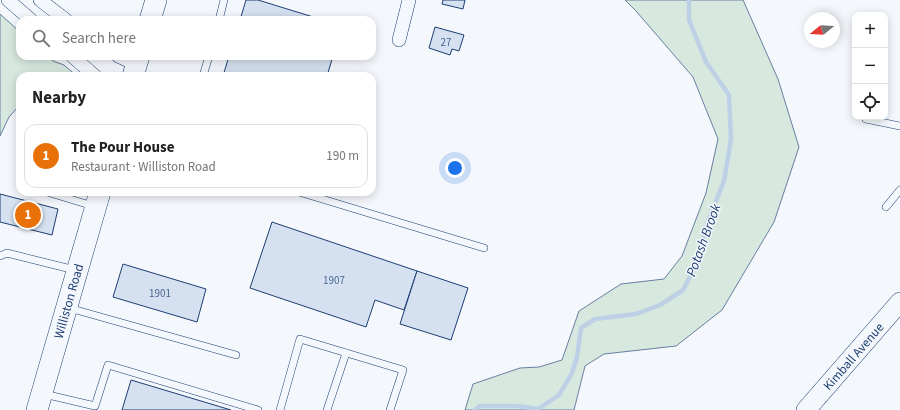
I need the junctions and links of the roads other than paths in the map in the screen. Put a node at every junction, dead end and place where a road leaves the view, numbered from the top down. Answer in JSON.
{"nodes":[{"id":1,"x":8,"y":0,"type":"edge"},
{"id":2,"x":40,"y":0,"type":"edge"},
{"id":3,"x":156,"y":0,"type":"edge"},
{"id":4,"x":224,"y":0,"type":"edge"},
{"id":5,"x":409,"y":0,"type":"edge"},
{"id":6,"x":26,"y":16,"type":"edge"},
{"id":7,"x":61,"y":16,"type":"edge"},
{"id":8,"x":151,"y":16,"type":"edge"},
{"id":9,"x":220,"y":16,"type":"edge"},
{"id":10,"x":399,"y":40,"type":"dead end"},
{"id":11,"x":77,"y":60,"type":"edge"},
{"id":12,"x":125,"y":60,"type":"edge"},
{"id":13,"x":207,"y":60,"type":"edge"},
{"id":14,"x":136,"y":66,"type":"edge"},
{"id":15,"x":90,"y":72,"type":"edge"},
{"id":16,"x":204,"y":72,"type":"edge"},
{"id":17,"x":874,"y":120,"type":"edge"},
{"id":18,"x":900,"y":126,"type":"edge"},
{"id":19,"x":900,"y":190,"type":"edge"},
{"id":20,"x":76,"y":196,"type":"edge"},
{"id":21,"x":312,"y":196,"type":"edge"},
{"id":22,"x":98,"y":199,"type":"edge"},
{"id":23,"x":886,"y":207,"type":"dead end"},
{"id":24,"x":484,"y":248,"type":"dead end"},
{"id":25,"x":0,"y":256,"type":"edge"},
{"id":26,"x":77,"y":270,"type":"junction"},
{"id":27,"x":900,"y":302,"type":"edge"},
{"id":28,"x":66,"y":307,"type":"junction"},
{"id":29,"x":346,"y":353,"type":"junction"},
{"id":30,"x":236,"y":356,"type":"dead end"},
{"id":31,"x":39,"y":402,"type":"edge"},
{"id":32,"x":258,"y":410,"type":"edge"},
{"id":33,"x":280,"y":410,"type":"edge"},
{"id":34,"x":327,"y":410,"type":"edge"},
{"id":35,"x":390,"y":410,"type":"edge"},
{"id":36,"x":806,"y":410,"type":"edge"}],
"edges":[{"from":1,"to":6,"type":"street"},
{"from":2,"to":7,"type":"street"},
{"from":3,"to":8,"type":"main road"},
{"from":4,"to":9,"type":"lane"},
{"from":5,"to":10,"type":"street"},
{"from":11,"to":15,"type":"street"},
{"from":12,"to":14,"type":"street"},
{"from":13,"to":16,"type":"lane"},
{"from":17,"to":18,"type":"lane"},
{"from":19,"to":23,"type":"lane"},
{"from":20,"to":22,"type":"lane"},
{"from":21,"to":24,"type":"lane"},
{"from":22,"to":26,"type":"main road","name":"Williston Road"},
{"from":25,"to":26,"type":"lane"},
{"from":26,"to":28,"type":"main road","name":"Williston Road"},
{"from":27,"to":36,"type":"main road","name":"Kimball Avenue"},
{"from":28,"to":30,"type":"lane"},
{"from":28,"to":31,"type":"main road","name":"Williston Road"},
{"from":29,"to":33,"type":"lane"},
{"from":29,"to":34,"type":"lane"},
{"from":29,"to":35,"type":"lane"},
{"from":31,"to":32,"type":"lane"}]}
